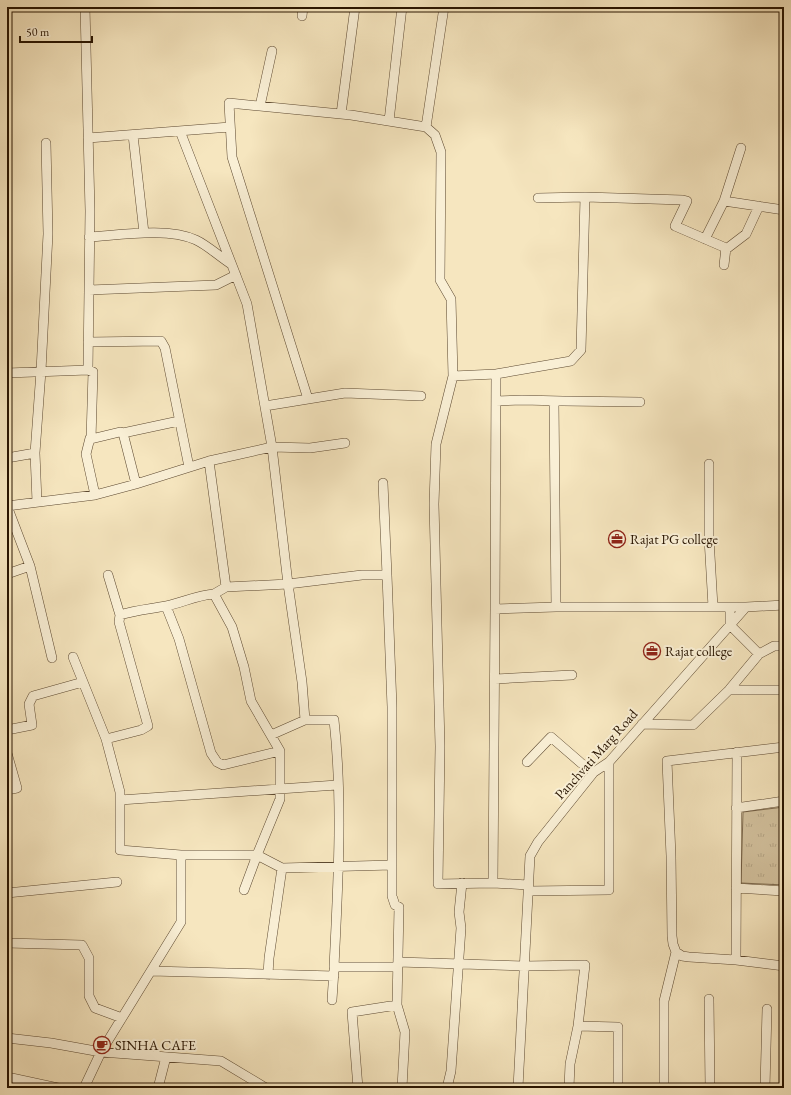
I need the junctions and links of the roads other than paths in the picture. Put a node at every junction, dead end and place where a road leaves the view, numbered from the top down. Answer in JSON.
{"nodes":[{"id":1,"x":85,"y":7,"type":"edge"},
{"id":2,"x":355,"y":7,"type":"edge"},
{"id":3,"x":402,"y":7,"type":"edge"},
{"id":4,"x":444,"y":7,"type":"edge"},
{"id":5,"x":272,"y":51,"type":"dead end"},
{"id":6,"x":260,"y":106,"type":"junction"},
{"id":7,"x":341,"y":114,"type":"junction"},
{"id":8,"x":388,"y":121,"type":"junction"},
{"id":9,"x":230,"y":127,"type":"junction"},
{"id":10,"x":426,"y":127,"type":"junction"},
{"id":11,"x":180,"y":131,"type":"junction"},
{"id":12,"x":133,"y":135,"type":"junction"},
{"id":13,"x":88,"y":138,"type":"junction"},
{"id":14,"x":46,"y":143,"type":"dead end"},
{"id":15,"x":741,"y":148,"type":"dead end"},
{"id":16,"x":585,"y":197,"type":"junction"},
{"id":17,"x":538,"y":198,"type":"dead end"},
{"id":18,"x":724,"y":201,"type":"junction"},
{"id":19,"x":759,"y":206,"type":"junction"},
{"id":20,"x":784,"y":210,"type":"edge"},
{"id":21,"x":144,"y":234,"type":"junction"},
{"id":22,"x":89,"y":237,"type":"junction"},
{"id":23,"x":705,"y":239,"type":"junction"},
{"id":24,"x":725,"y":250,"type":"junction"},
{"id":25,"x":232,"y":265,"type":"junction"},
{"id":26,"x":724,"y":265,"type":"dead end"},
{"id":27,"x":236,"y":275,"type":"junction"},
{"id":28,"x":89,"y":290,"type":"junction"},
{"id":29,"x":88,"y":342,"type":"junction"},
{"id":30,"x":88,"y":370,"type":"junction"},
{"id":31,"x":41,"y":371,"type":"junction"},
{"id":32,"x":7,"y":373,"type":"edge"},
{"id":33,"x":496,"y":374,"type":"junction"},
{"id":34,"x":453,"y":376,"type":"junction"},
{"id":35,"x":421,"y":396,"type":"dead end"},
{"id":36,"x":308,"y":399,"type":"junction"},
{"id":37,"x":496,"y":401,"type":"junction"},
{"id":38,"x":554,"y":401,"type":"junction"},
{"id":39,"x":640,"y":402,"type":"dead end"},
{"id":40,"x":265,"y":406,"type":"junction"},
{"id":41,"x":180,"y":421,"type":"junction"},
{"id":42,"x":123,"y":433,"type":"junction"},
{"id":43,"x":90,"y":438,"type":"junction"},
{"id":44,"x":345,"y":443,"type":"dead end"},
{"id":45,"x":272,"y":447,"type":"junction"},
{"id":46,"x":35,"y":452,"type":"junction"},
{"id":47,"x":7,"y":458,"type":"edge"},
{"id":48,"x":209,"y":461,"type":"junction"},
{"id":49,"x":709,"y":464,"type":"dead end"},
{"id":50,"x":188,"y":468,"type":"junction"},
{"id":51,"x":383,"y":483,"type":"dead end"},
{"id":52,"x":136,"y":484,"type":"junction"},
{"id":53,"x":95,"y":495,"type":"junction"},
{"id":54,"x":37,"y":502,"type":"junction"},
{"id":55,"x":7,"y":506,"type":"edge"},
{"id":56,"x":30,"y":566,"type":"junction"},
{"id":57,"x":7,"y":574,"type":"edge"},
{"id":58,"x":108,"y":575,"type":"dead end"},
{"id":59,"x":387,"y":576,"type":"junction"},
{"id":60,"x":288,"y":584,"type":"junction"},
{"id":61,"x":226,"y":587,"type":"junction"},
{"id":62,"x":214,"y":594,"type":"junction"},
{"id":63,"x":784,"y":605,"type":"edge"},
{"id":64,"x":166,"y":606,"type":"junction"},
{"id":65,"x":556,"y":607,"type":"junction"},
{"id":66,"x":712,"y":607,"type":"junction"},
{"id":67,"x":730,"y":607,"type":"junction"},
{"id":68,"x":746,"y":607,"type":"junction"},
{"id":69,"x":495,"y":609,"type":"junction"},
{"id":70,"x":120,"y":615,"type":"junction"},
{"id":71,"x":730,"y":625,"type":"junction"},
{"id":72,"x":784,"y":646,"type":"edge"},
{"id":73,"x":759,"y":654,"type":"junction"},
{"id":74,"x":73,"y":657,"type":"dead end"},
{"id":75,"x":52,"y":658,"type":"dead end"},
{"id":76,"x":572,"y":675,"type":"dead end"},
{"id":77,"x":495,"y":679,"type":"junction"},
{"id":78,"x":83,"y":682,"type":"junction"},
{"id":79,"x":729,"y":690,"type":"junction"},
{"id":80,"x":784,"y":690,"type":"edge"},
{"id":81,"x":305,"y":720,"type":"junction"},
{"id":82,"x":642,"y":724,"type":"junction"},
{"id":83,"x":7,"y":730,"type":"edge"},
{"id":84,"x":270,"y":735,"type":"junction"},
{"id":85,"x":106,"y":739,"type":"junction"},
{"id":86,"x":784,"y":747,"type":"edge"},
{"id":87,"x":280,"y":751,"type":"junction"},
{"id":88,"x":737,"y":752,"type":"junction"},
{"id":89,"x":7,"y":753,"type":"edge"},
{"id":90,"x":527,"y":762,"type":"dead end"},
{"id":91,"x":609,"y":762,"type":"junction"},
{"id":92,"x":594,"y":772,"type":"junction"},
{"id":93,"x":338,"y":785,"type":"junction"},
{"id":94,"x":7,"y":790,"type":"edge"},
{"id":95,"x":280,"y":790,"type":"junction"},
{"id":96,"x":120,"y":800,"type":"junction"},
{"id":97,"x":784,"y":801,"type":"edge"},
{"id":98,"x":736,"y":808,"type":"junction"},
{"id":99,"x":181,"y":855,"type":"junction"},
{"id":100,"x":257,"y":855,"type":"junction"},
{"id":101,"x":392,"y":865,"type":"junction"},
{"id":102,"x":338,"y":867,"type":"junction"},
{"id":103,"x":282,"y":868,"type":"junction"},
{"id":104,"x":117,"y":882,"type":"dead end"},
{"id":105,"x":462,"y":883,"type":"junction"},
{"id":106,"x":493,"y":883,"type":"junction"},
{"id":107,"x":528,"y":888,"type":"junction"},
{"id":108,"x":736,"y":888,"type":"junction"},
{"id":109,"x":244,"y":890,"type":"dead end"},
{"id":110,"x":784,"y":891,"type":"edge"},
{"id":111,"x":7,"y":893,"type":"edge"},
{"id":112,"x":7,"y":943,"type":"edge"},
{"id":113,"x":676,"y":952,"type":"junction"},
{"id":114,"x":736,"y":960,"type":"junction"},
{"id":115,"x":398,"y":964,"type":"junction"},
{"id":116,"x":458,"y":964,"type":"junction"},
{"id":117,"x":524,"y":966,"type":"junction"},
{"id":118,"x":784,"y":966,"type":"edge"},
{"id":119,"x":151,"y":971,"type":"junction"},
{"id":120,"x":334,"y":972,"type":"junction"},
{"id":121,"x":268,"y":975,"type":"junction"},
{"id":122,"x":709,"y":999,"type":"dead end"},
{"id":123,"x":332,"y":1000,"type":"dead end"},
{"id":124,"x":397,"y":1005,"type":"junction"},
{"id":125,"x":767,"y":1009,"type":"dead end"},
{"id":126,"x":122,"y":1018,"type":"junction"},
{"id":127,"x":578,"y":1026,"type":"junction"},
{"id":128,"x":7,"y":1038,"type":"edge"},
{"id":129,"x":101,"y":1052,"type":"junction"},
{"id":130,"x":166,"y":1057,"type":"junction"},
{"id":131,"x":7,"y":1077,"type":"edge"},
{"id":132,"x":58,"y":1088,"type":"edge"},
{"id":133,"x":84,"y":1088,"type":"edge"},
{"id":134,"x":158,"y":1088,"type":"edge"},
{"id":135,"x":266,"y":1088,"type":"edge"},
{"id":136,"x":358,"y":1088,"type":"edge"},
{"id":137,"x":402,"y":1088,"type":"edge"},
{"id":138,"x":447,"y":1088,"type":"edge"},
{"id":139,"x":518,"y":1088,"type":"edge"},
{"id":140,"x":569,"y":1088,"type":"edge"},
{"id":141,"x":618,"y":1088,"type":"edge"},
{"id":142,"x":664,"y":1088,"type":"edge"},
{"id":143,"x":710,"y":1088,"type":"edge"},
{"id":144,"x":765,"y":1088,"type":"edge"}],
"edges":[{"from":1,"to":13,"type":"street"},
{"from":2,"to":7,"type":"street"},
{"from":3,"to":8,"type":"street"},
{"from":4,"to":10,"type":"street"},
{"from":5,"to":6,"type":"street"},
{"from":6,"to":7,"type":"street"},
{"from":6,"to":9,"type":"street"},
{"from":7,"to":8,"type":"street"},
{"from":8,"to":10,"type":"street"},
{"from":9,"to":11,"type":"street"},
{"from":9,"to":36,"type":"street"},
{"from":10,"to":34,"type":"street"},
{"from":11,"to":12,"type":"street"},
{"from":11,"to":25,"type":"street"},
{"from":12,"to":13,"type":"street"},
{"from":12,"to":21,"type":"street"},
{"from":13,"to":22,"type":"street"},
{"from":14,"to":31,"type":"street"},
{"from":15,"to":18,"type":"street"},
{"from":16,"to":17,"type":"street"},
{"from":16,"to":23,"type":"street"},
{"from":16,"to":33,"type":"street"},
{"from":18,"to":19,"type":"street"},
{"from":18,"to":23,"type":"street"},
{"from":19,"to":20,"type":"street"},
{"from":19,"to":24,"type":"street"},
{"from":21,"to":22,"type":"street"},
{"from":21,"to":25,"type":"street"},
{"from":22,"to":28,"type":"street"},
{"from":23,"to":24,"type":"street"},
{"from":24,"to":26,"type":"street"},
{"from":25,"to":27,"type":"street"},
{"from":27,"to":28,"type":"street"},
{"from":27,"to":40,"type":"street"},
{"from":28,"to":29,"type":"street"},
{"from":29,"to":30,"type":"street"},
{"from":29,"to":41,"type":"street"},
{"from":30,"to":31,"type":"street"},
{"from":30,"to":43,"type":"street"},
{"from":31,"to":32,"type":"street"},
{"from":31,"to":46,"type":"street"},
{"from":33,"to":34,"type":"street"},
{"from":33,"to":37,"type":"street"},
{"from":34,"to":105,"type":"street"},
{"from":35,"to":36,"type":"street"},
{"from":36,"to":40,"type":"street"},
{"from":37,"to":38,"type":"street"},
{"from":37,"to":69,"type":"street"},
{"from":38,"to":39,"type":"street"},
{"from":38,"to":65,"type":"street"},
{"from":40,"to":45,"type":"street"},
{"from":41,"to":42,"type":"street"},
{"from":41,"to":50,"type":"street"},
{"from":42,"to":43,"type":"street"},
{"from":42,"to":52,"type":"street"},
{"from":43,"to":53,"type":"street"},
{"from":44,"to":45,"type":"street"},
{"from":45,"to":48,"type":"street"},
{"from":45,"to":60,"type":"street"},
{"from":46,"to":47,"type":"street"},
{"from":46,"to":54,"type":"street"},
{"from":48,"to":50,"type":"street"},
{"from":48,"to":61,"type":"street"},
{"from":49,"to":66,"type":"street"},
{"from":50,"to":52,"type":"street"},
{"from":51,"to":59,"type":"street"},
{"from":52,"to":53,"type":"street"},
{"from":53,"to":54,"type":"street"},
{"from":54,"to":55,"type":"street"},
{"from":55,"to":56,"type":"street"},
{"from":56,"to":57,"type":"street"},
{"from":56,"to":75,"type":"street"},
{"from":58,"to":70,"type":"street"},
{"from":59,"to":60,"type":"street"},
{"from":59,"to":101,"type":"street"},
{"from":60,"to":61,"type":"street"},
{"from":60,"to":81,"type":"street"},
{"from":61,"to":62,"type":"street"},
{"from":62,"to":64,"type":"street"},
{"from":62,"to":84,"type":"street"},
{"from":63,"to":68,"type":"street"},
{"from":64,"to":70,"type":"street"},
{"from":64,"to":87,"type":"street"},
{"from":65,"to":66,"type":"street"},
{"from":65,"to":69,"type":"street"},
{"from":66,"to":67,"type":"street"},
{"from":67,"to":68,"type":"street"},
{"from":67,"to":71,"type":"street"},
{"from":68,"to":71,"type":"street","name":"Panchvati Marg Road"},
{"from":69,"to":77,"type":"street"},
{"from":70,"to":85,"type":"street"},
{"from":71,"to":73,"type":"street"},
{"from":71,"to":82,"type":"street","name":"Panchvati Marg Road"},
{"from":72,"to":73,"type":"street"},
{"from":73,"to":79,"type":"street"},
{"from":74,"to":78,"type":"street"},
{"from":76,"to":77,"type":"street"},
{"from":77,"to":106,"type":"street"},
{"from":78,"to":83,"type":"street"},
{"from":78,"to":85,"type":"street"},
{"from":79,"to":80,"type":"street"},
{"from":79,"to":82,"type":"street"},
{"from":81,"to":84,"type":"street"},
{"from":81,"to":93,"type":"street"},
{"from":82,"to":91,"type":"street","name":"Panchvati Marg Road"},
{"from":84,"to":87,"type":"street"},
{"from":85,"to":96,"type":"street"},
{"from":86,"to":88,"type":"street"},
{"from":87,"to":95,"type":"street"},
{"from":88,"to":98,"type":"street"},
{"from":88,"to":113,"type":"street"},
{"from":89,"to":94,"type":"street"},
{"from":90,"to":92,"type":"street"},
{"from":91,"to":92,"type":"street","name":"Panchvati Marg Road"},
{"from":91,"to":107,"type":"street"},
{"from":92,"to":107,"type":"street","name":"Panchvati Marg Road"},
{"from":93,"to":95,"type":"street"},
{"from":93,"to":102,"type":"street"},
{"from":95,"to":96,"type":"street"},
{"from":95,"to":100,"type":"street"},
{"from":96,"to":99,"type":"street"},
{"from":97,"to":98,"type":"street"},
{"from":98,"to":108,"type":"street"},
{"from":99,"to":100,"type":"street"},
{"from":99,"to":119,"type":"street"},
{"from":100,"to":103,"type":"street"},
{"from":100,"to":109,"type":"street"},
{"from":101,"to":102,"type":"street"},
{"from":101,"to":115,"type":"street"},
{"from":102,"to":103,"type":"street"},
{"from":102,"to":120,"type":"street"},
{"from":103,"to":121,"type":"street"},
{"from":104,"to":111,"type":"street"},
{"from":105,"to":106,"type":"street"},
{"from":105,"to":116,"type":"street"},
{"from":106,"to":107,"type":"street"},
{"from":107,"to":117,"type":"street","name":"Panchvati Marg Road"},
{"from":108,"to":110,"type":"street"},
{"from":108,"to":114,"type":"street"},
{"from":112,"to":126,"type":"street"},
{"from":113,"to":114,"type":"street"},
{"from":113,"to":142,"type":"street"},
{"from":114,"to":118,"type":"street"},
{"from":115,"to":116,"type":"street"},
{"from":115,"to":120,"type":"street"},
{"from":115,"to":124,"type":"street"},
{"from":116,"to":117,"type":"street"},
{"from":116,"to":138,"type":"street"},
{"from":117,"to":127,"type":"street"},
{"from":117,"to":139,"type":"street","name":"Panchvati Marg Road"},
{"from":119,"to":121,"type":"street"},
{"from":119,"to":126,"type":"street"},
{"from":120,"to":121,"type":"street"},
{"from":120,"to":123,"type":"street"},
{"from":122,"to":143,"type":"street"},
{"from":124,"to":136,"type":"street"},
{"from":124,"to":137,"type":"street"},
{"from":125,"to":144,"type":"street"},
{"from":126,"to":129,"type":"street"},
{"from":127,"to":140,"type":"street"},
{"from":127,"to":141,"type":"street"},
{"from":128,"to":129,"type":"street"},
{"from":129,"to":130,"type":"street"},
{"from":129,"to":133,"type":"street"},
{"from":130,"to":134,"type":"street"},
{"from":130,"to":135,"type":"street"},
{"from":131,"to":132,"type":"street"}]}
